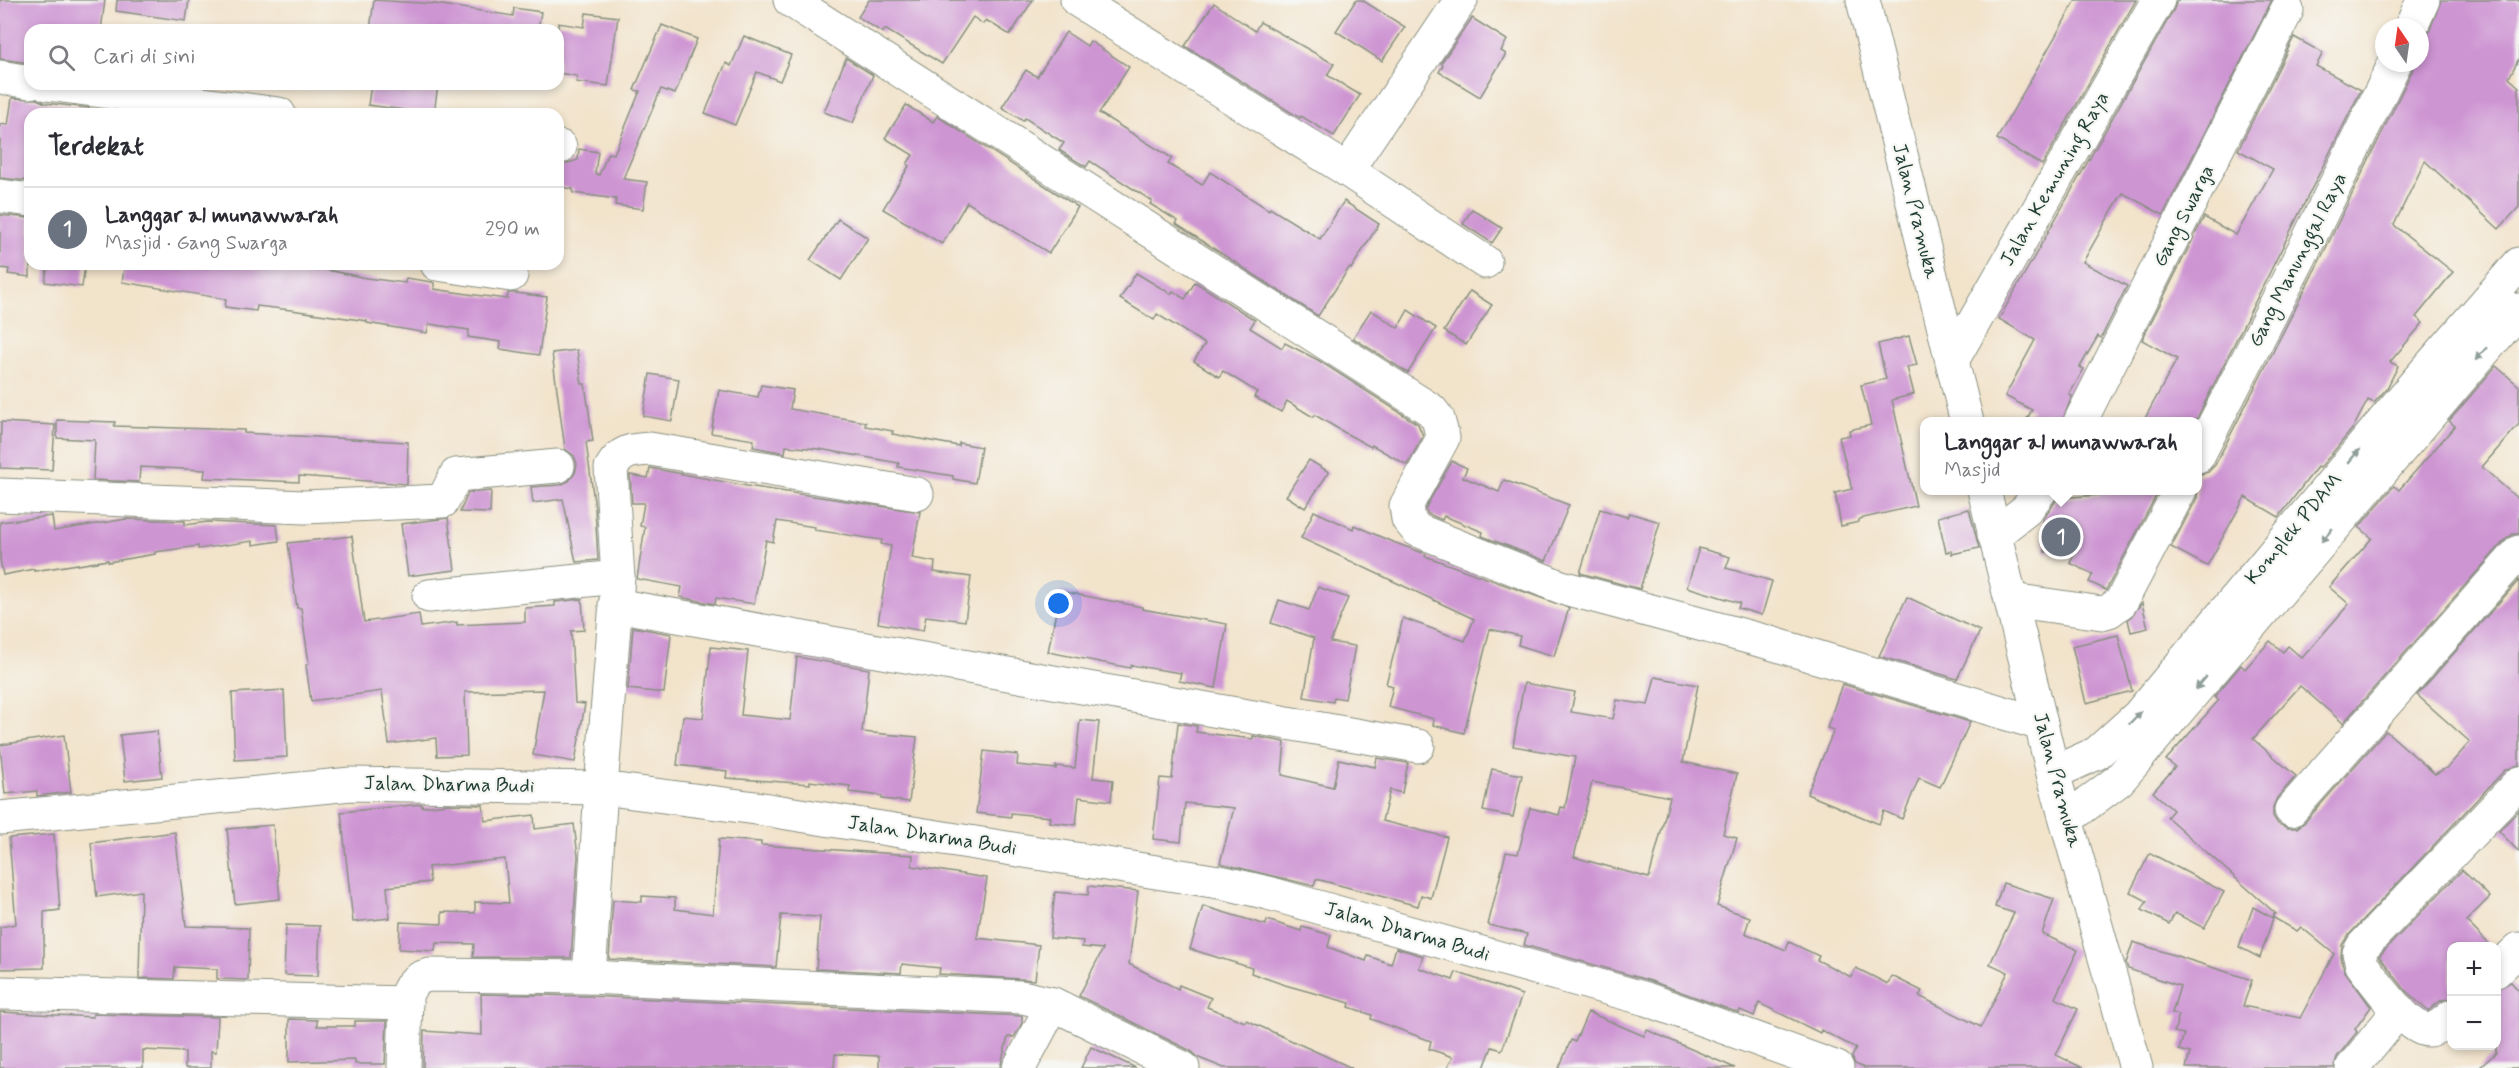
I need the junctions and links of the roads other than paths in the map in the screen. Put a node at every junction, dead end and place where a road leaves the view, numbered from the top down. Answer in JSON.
{"nodes":[{"id":1,"x":790,"y":0,"type":"edge"},
{"id":2,"x":1077,"y":0,"type":"edge"},
{"id":3,"x":1461,"y":0,"type":"edge"},
{"id":4,"x":1863,"y":0,"type":"edge"},
{"id":5,"x":2158,"y":0,"type":"edge"},
{"id":6,"x":2423,"y":0,"type":"edge"},
{"id":7,"x":2288,"y":10,"type":"dead end"},
{"id":8,"x":2415,"y":18,"type":"edge"},
{"id":9,"x":2391,"y":72,"type":"edge"},
{"id":10,"x":0,"y":77,"type":"edge"},
{"id":11,"x":24,"y":81,"type":"edge"},
{"id":12,"x":94,"y":90,"type":"edge"},
{"id":13,"x":233,"y":108,"type":"edge"},
{"id":14,"x":1347,"y":170,"type":"junction"},
{"id":15,"x":0,"y":196,"type":"edge"},
{"id":16,"x":24,"y":199,"type":"edge"},
{"id":17,"x":1485,"y":262,"type":"dead end"},
{"id":18,"x":474,"y":270,"type":"edge"},
{"id":19,"x":511,"y":276,"type":"dead end"},
{"id":20,"x":2514,"y":289,"type":"edge"},
{"id":21,"x":1953,"y":359,"type":"junction"},
{"id":22,"x":2429,"y":390,"type":"junction"},
{"id":23,"x":1967,"y":417,"type":"edge"},
{"id":24,"x":2083,"y":417,"type":"edge"},
{"id":25,"x":2202,"y":448,"type":"edge"},
{"id":26,"x":558,"y":466,"type":"dead end"},
{"id":27,"x":918,"y":494,"type":"dead end"},
{"id":28,"x":0,"y":495,"type":"edge"},
{"id":29,"x":1985,"y":495,"type":"edge"},
{"id":30,"x":2037,"y":495,"type":"edge"},
{"id":31,"x":2177,"y":495,"type":"edge"},
{"id":32,"x":1994,"y":535,"type":"junction"},
{"id":33,"x":2519,"y":552,"type":"edge"},
{"id":34,"x":616,"y":591,"type":"junction"},
{"id":35,"x":429,"y":596,"type":"dead end"},
{"id":36,"x":2011,"y":600,"type":"junction"},
{"id":37,"x":2041,"y":724,"type":"junction"},
{"id":38,"x":1418,"y":746,"type":"dead end"},
{"id":39,"x":2097,"y":753,"type":"junction"},
{"id":40,"x":2052,"y":773,"type":"junction"},
{"id":41,"x":2119,"y":780,"type":"junction"},
{"id":42,"x":2519,"y":783,"type":"edge"},
{"id":43,"x":601,"y":788,"type":"junction"},
{"id":44,"x":2291,"y":810,"type":"dead end"},
{"id":45,"x":0,"y":818,"type":"edge"},
{"id":46,"x":2067,"y":819,"type":"junction"},
{"id":47,"x":2519,"y":949,"type":"edge"},
{"id":48,"x":2501,"y":966,"type":"edge"},
{"id":49,"x":589,"y":977,"type":"junction"},
{"id":50,"x":0,"y":993,"type":"edge"},
{"id":51,"x":406,"y":1003,"type":"junction"},
{"id":52,"x":1053,"y":1004,"type":"junction"},
{"id":53,"x":2399,"y":1010,"type":"junction"},
{"id":54,"x":2447,"y":1019,"type":"edge"},
{"id":55,"x":404,"y":1068,"type":"edge"},
{"id":56,"x":1019,"y":1068,"type":"edge"},
{"id":57,"x":1183,"y":1068,"type":"edge"},
{"id":58,"x":1837,"y":1068,"type":"edge"},
{"id":59,"x":2136,"y":1068,"type":"edge"},
{"id":60,"x":2352,"y":1068,"type":"edge"}],
"edges":[{"from":1,"to":37,"type":"street"},
{"from":2,"to":14,"type":"street"},
{"from":3,"to":14,"type":"street"},
{"from":4,"to":21,"type":"street","name":"Jalan Pramuka"},
{"from":5,"to":21,"type":"street","name":"Jalan Kemuning Raya"},
{"from":6,"to":8,"type":"street"},
{"from":7,"to":24,"type":"street","name":"Gang Swarga"},
{"from":9,"to":25,"type":"street","name":"Gang Manunggal Raya"},
{"from":10,"to":11,"type":"street"},
{"from":12,"to":13,"type":"street"},
{"from":14,"to":17,"type":"street"},
{"from":15,"to":16,"type":"street"},
{"from":18,"to":19,"type":"street"},
{"from":20,"to":22,"type":"street","name":"Komplek PDAM"},
{"from":21,"to":23,"type":"street","name":"Jalan Pramuka"},
{"from":39,"to":22,"type":"street","name":"Komplek PDAM","one_way":true},
{"from":22,"to":41,"type":"street","name":"Komplek PDAM","one_way":true},
{"from":26,"to":28,"type":"street"},
{"from":27,"to":34,"type":"street"},
{"from":29,"to":32,"type":"street","name":"Jalan Pramuka"},
{"from":30,"to":32,"type":"street"},
{"from":31,"to":36,"type":"street"},
{"from":32,"to":36,"type":"street","name":"Jalan Pramuka"},
{"from":33,"to":44,"type":"street"},
{"from":34,"to":35,"type":"street"},
{"from":34,"to":38,"type":"street"},
{"from":34,"to":43,"type":"street"},
{"from":36,"to":37,"type":"street","name":"Jalan Pramuka"},
{"from":37,"to":40,"type":"street","name":"Jalan Pramuka"},
{"from":39,"to":40,"type":"street","name":"Komplek PDAM"},
{"from":39,"to":41,"type":"street"},
{"from":40,"to":46,"type":"street","name":"Jalan Pramuka"},
{"from":41,"to":46,"type":"street","name":"Komplek PDAM"},
{"from":42,"to":53,"type":"street"},
{"from":43,"to":45,"type":"street","name":"Jalan Dharma Budi"},
{"from":43,"to":49,"type":"street"},
{"from":43,"to":58,"type":"street","name":"Jalan Dharma Budi"},
{"from":46,"to":59,"type":"street","name":"Jalan Pramuka"},
{"from":47,"to":48,"type":"street"},
{"from":49,"to":51,"type":"street"},
{"from":49,"to":52,"type":"street"},
{"from":50,"to":51,"type":"street"},
{"from":51,"to":55,"type":"street"},
{"from":52,"to":56,"type":"street"},
{"from":52,"to":57,"type":"street"},
{"from":53,"to":54,"type":"street"},
{"from":53,"to":60,"type":"street"}]}
